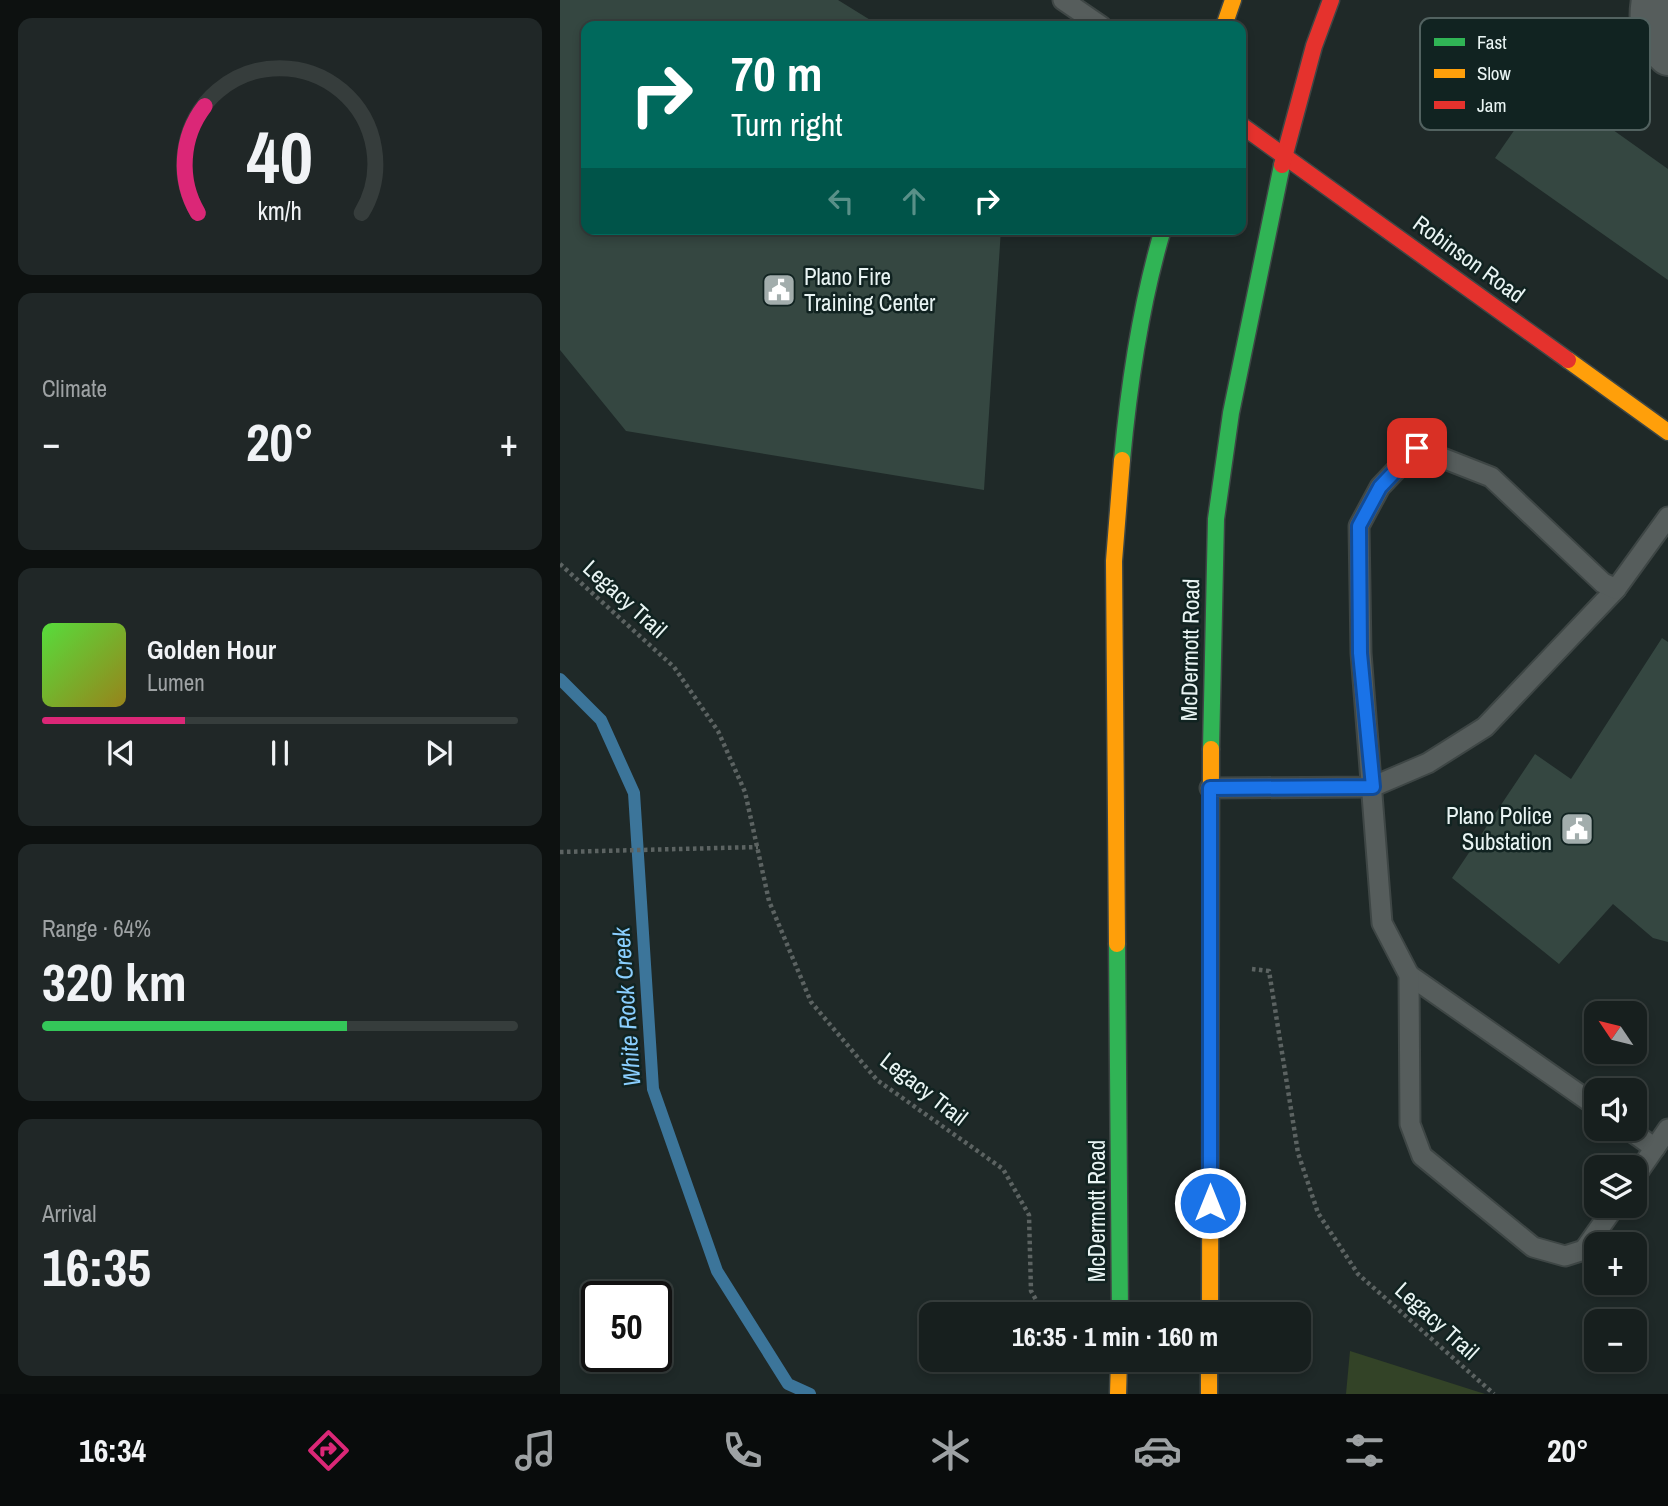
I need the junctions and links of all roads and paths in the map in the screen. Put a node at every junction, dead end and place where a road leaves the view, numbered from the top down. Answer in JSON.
{"nodes":[{"id":1,"x":1063,"y":0,"type":"edge"},
{"id":2,"x":1233,"y":0,"type":"edge"},
{"id":3,"x":1331,"y":0,"type":"edge"},
{"id":4,"x":1649,"y":10,"type":"edge"},
{"id":5,"x":1094,"y":21,"type":"edge"},
{"id":6,"x":1226,"y":21,"type":"edge"},
{"id":7,"x":1668,"y":56,"type":"edge"},
{"id":8,"x":1246,"y":129,"type":"edge"},
{"id":9,"x":1284,"y":156,"type":"junction"},
{"id":10,"x":1161,"y":235,"type":"edge"},
{"id":11,"x":1668,"y":432,"type":"edge"},
{"id":12,"x":1668,"y":517,"type":"edge"},
{"id":13,"x":560,"y":564,"type":"edge"},
{"id":14,"x":1616,"y":589,"type":"junction"},
{"id":15,"x":1373,"y":787,"type":"junction"},
{"id":16,"x":1210,"y":788,"type":"junction"},
{"id":17,"x":758,"y":847,"type":"junction"},
{"id":18,"x":560,"y":852,"type":"edge"},
{"id":19,"x":1252,"y":969,"type":"dead end"},
{"id":20,"x":1409,"y":975,"type":"junction"},
{"id":21,"x":1584,"y":1098,"type":"edge"},
{"id":22,"x":1668,"y":1129,"type":"edge"},
{"id":23,"x":1645,"y":1141,"type":"edge"},
{"id":24,"x":1655,"y":1148,"type":"junction"},
{"id":25,"x":1647,"y":1159,"type":"edge"},
{"id":26,"x":1607,"y":1218,"type":"edge"},
{"id":27,"x":1037,"y":1302,"type":"edge"},
{"id":28,"x":1120,"y":1302,"type":"edge"},
{"id":29,"x":1210,"y":1302,"type":"edge"},
{"id":30,"x":1119,"y":1372,"type":"edge"},
{"id":31,"x":1209,"y":1372,"type":"edge"},
{"id":32,"x":1118,"y":1394,"type":"edge"},
{"id":33,"x":1209,"y":1394,"type":"edge"},
{"id":34,"x":1494,"y":1394,"type":"edge"}],
"edges":[{"from":1,"to":5,"type":"lane"},
{"from":2,"to":6,"type":"main road"},
{"from":3,"to":9,"type":"main road","name":"McDermott Road"},
{"from":4,"to":7,"type":"street"},
{"from":8,"to":9,"type":"main road","name":"Robinson Road"},
{"from":9,"to":11,"type":"main road","name":"Robinson Road"},
{"from":9,"to":16,"type":"main road","name":"McDermott Road"},
{"from":10,"to":28,"type":"main road","name":"McDermott Road"},
{"from":12,"to":14,"type":"lane"},
{"from":13,"to":17,"type":"path","name":"Legacy Trail"},
{"from":14,"to":15,"type":"lane"},
{"from":14,"to":15,"type":"lane"},
{"from":15,"to":16,"type":"lane"},
{"from":15,"to":20,"type":"lane"},
{"from":16,"to":29,"type":"main road","name":"McDermott Road"},
{"from":17,"to":18,"type":"path"},
{"from":17,"to":27,"type":"path","name":"Legacy Trail"},
{"from":19,"to":34,"type":"path","name":"Legacy Trail"},
{"from":20,"to":21,"type":"lane"},
{"from":20,"to":26,"type":"lane"},
{"from":22,"to":24,"type":"lane"},
{"from":23,"to":24,"type":"lane"},
{"from":24,"to":25,"type":"lane"},
{"from":30,"to":32,"type":"main road","bridge":true},
{"from":31,"to":33,"type":"main road"}]}
